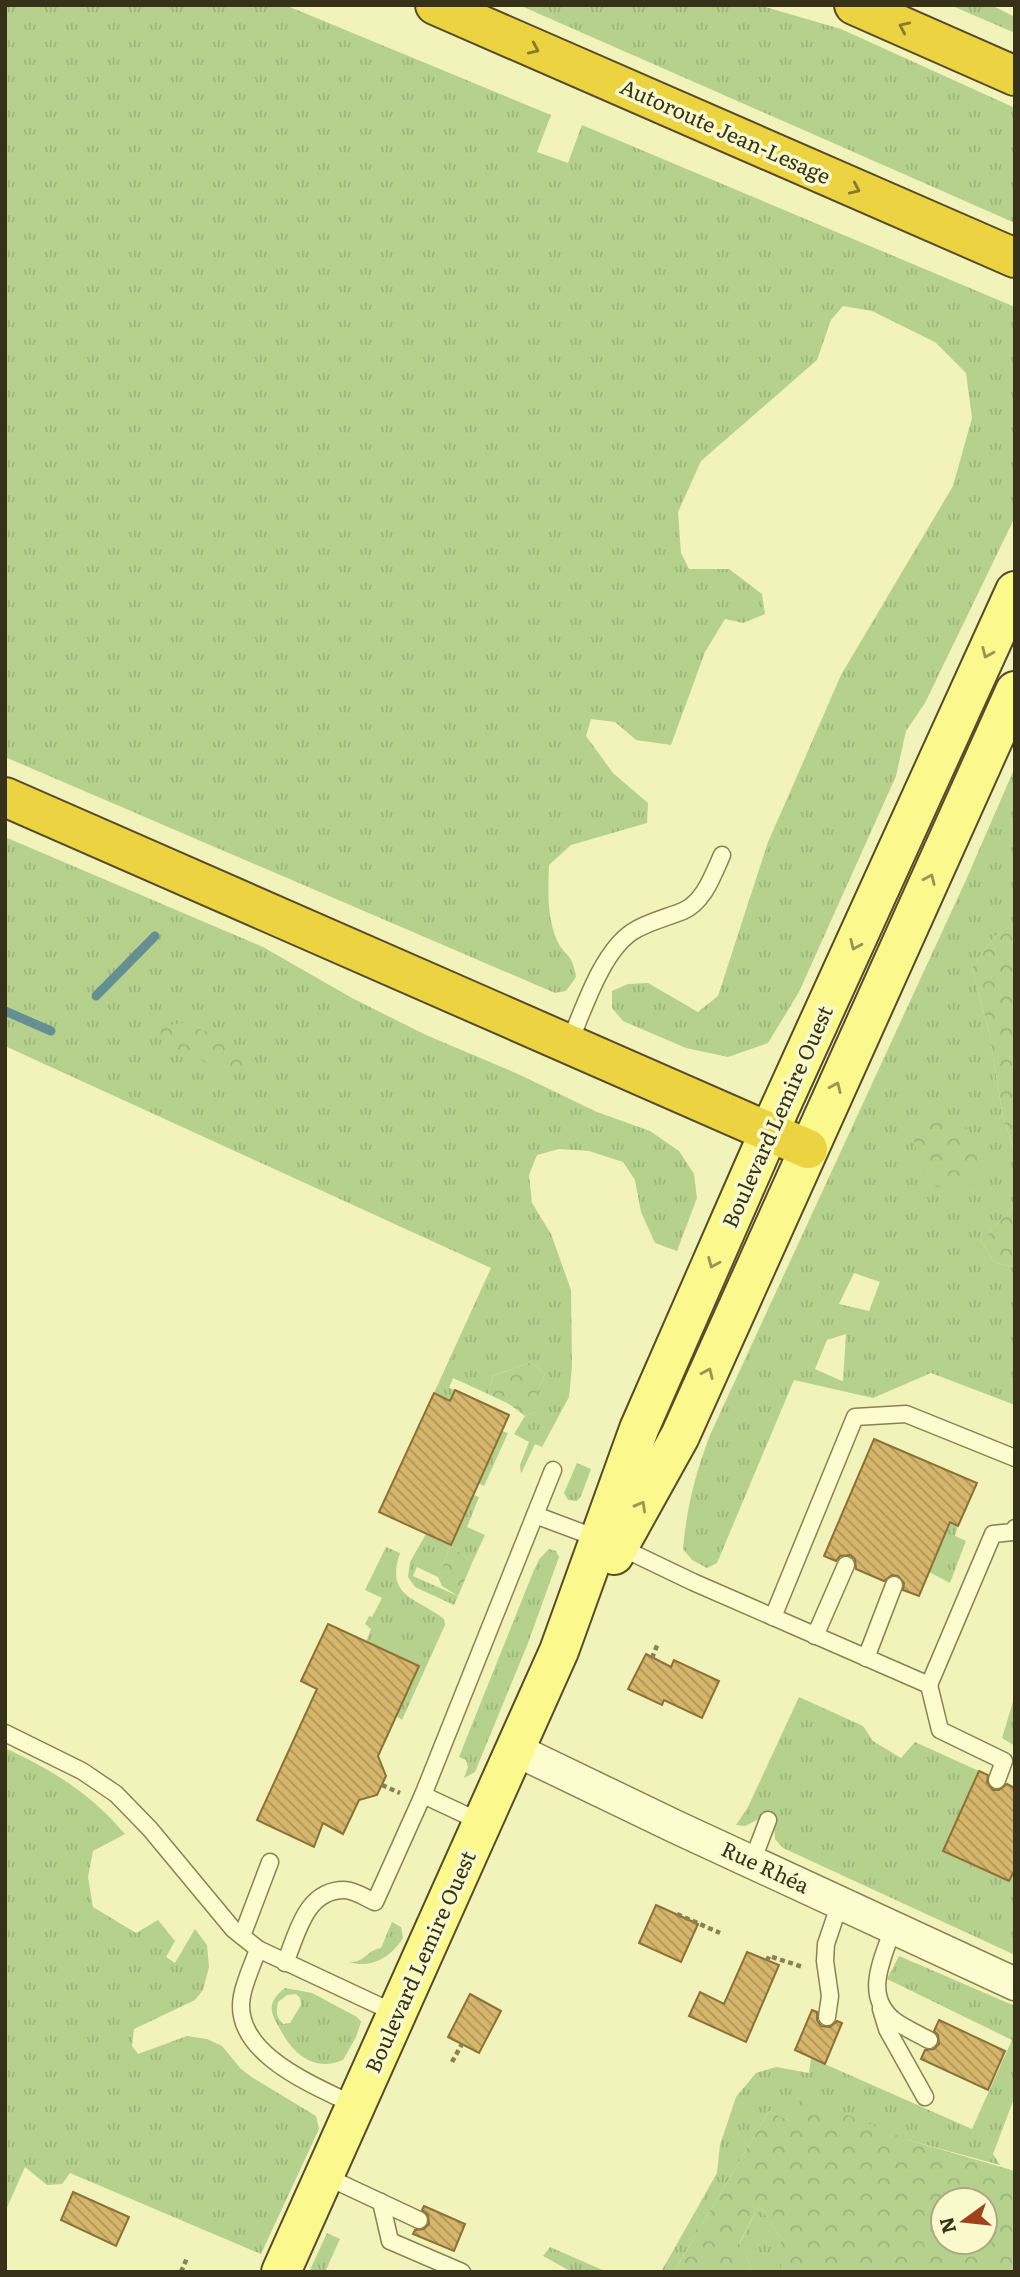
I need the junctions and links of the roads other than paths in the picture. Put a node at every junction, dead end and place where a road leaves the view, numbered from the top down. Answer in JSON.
{"nodes":[{"id":1,"x":435,"y":5,"type":"edge"},
{"id":2,"x":854,"y":5,"type":"edge"},
{"id":3,"x":1015,"y":76,"type":"edge"},
{"id":4,"x":1015,"y":258,"type":"edge"},
{"id":5,"x":1015,"y":591,"type":"edge"},
{"id":6,"x":1015,"y":691,"type":"edge"},
{"id":7,"x":5,"y":797,"type":"edge"},
{"id":8,"x":722,"y":855,"type":"dead end"},
{"id":9,"x":569,"y":1043,"type":"junction"},
{"id":10,"x":769,"y":1132,"type":"junction"},
{"id":11,"x":808,"y":1149,"type":"junction"},
{"id":12,"x":1015,"y":1458,"type":"edge"},
{"id":13,"x":553,"y":1470,"type":"dead end"},
{"id":14,"x":535,"y":1515,"type":"junction"},
{"id":15,"x":1015,"y":1528,"type":"edge"},
{"id":16,"x":609,"y":1543,"type":"junction"},
{"id":17,"x":846,"y":1565,"type":"dead end"},
{"id":18,"x":894,"y":1585,"type":"dead end"},
{"id":19,"x":773,"y":1617,"type":"junction"},
{"id":20,"x":815,"y":1636,"type":"junction"},
{"id":21,"x":866,"y":1658,"type":"junction"},
{"id":22,"x":929,"y":1685,"type":"junction"},
{"id":23,"x":5,"y":1733,"type":"edge"},
{"id":24,"x":516,"y":1750,"type":"junction"},
{"id":25,"x":998,"y":1780,"type":"dead end"},
{"id":26,"x":423,"y":1795,"type":"junction"},
{"id":27,"x":768,"y":1820,"type":"dead end"},
{"id":28,"x":483,"y":1823,"type":"junction"},
{"id":29,"x":270,"y":1862,"type":"dead end"},
{"id":30,"x":752,"y":1862,"type":"junction"},
{"id":31,"x":840,"y":1903,"type":"junction"},
{"id":32,"x":893,"y":1928,"type":"junction"},
{"id":33,"x":242,"y":1936,"type":"junction"},
{"id":34,"x":258,"y":1949,"type":"junction"},
{"id":35,"x":285,"y":1963,"type":"junction"},
{"id":36,"x":1015,"y":1984,"type":"edge"},
{"id":37,"x":878,"y":2000,"type":"junction"},
{"id":38,"x":398,"y":2014,"type":"junction"},
{"id":39,"x":827,"y":2017,"type":"dead end"},
{"id":40,"x":929,"y":2040,"type":"dead end"},
{"id":41,"x":926,"y":2097,"type":"dead end"},
{"id":42,"x":356,"y":2106,"type":"junction"},
{"id":43,"x":325,"y":2176,"type":"junction"},
{"id":44,"x":382,"y":2202,"type":"junction"},
{"id":45,"x":419,"y":2220,"type":"dead end"},
{"id":46,"x":281,"y":2272,"type":"edge"},
{"id":47,"x":462,"y":2272,"type":"edge"}],
"edges":[{"from":1,"to":4,"type":"highway","name":"Autoroute Jean-Lesage","one_way":true},
{"from":3,"to":2,"type":"highway","one_way":true},
{"from":5,"to":10,"type":"main road","name":"Boulevard Lemire Ouest","one_way":true},
{"from":11,"to":6,"type":"main road","name":"Boulevard Lemire Ouest","one_way":true},
{"from":7,"to":9,"type":"highway"},
{"from":8,"to":9,"type":"lane"},
{"from":9,"to":10,"type":"highway"},
{"from":10,"to":11,"type":"highway"},
{"from":10,"to":16,"type":"main road","name":"Boulevard Lemire Ouest","one_way":true},
{"from":16,"to":11,"type":"main road","name":"Boulevard Lemire Ouest","one_way":true},
{"from":12,"to":19,"type":"lane"},
{"from":13,"to":14,"type":"lane"},
{"from":14,"to":16,"type":"lane"},
{"from":14,"to":26,"type":"lane"},
{"from":15,"to":22,"type":"lane"},
{"from":16,"to":19,"type":"lane"},
{"from":16,"to":24,"type":"main road","name":"Boulevard Lemire Ouest"},
{"from":17,"to":20,"type":"lane"},
{"from":18,"to":21,"type":"lane"},
{"from":19,"to":20,"type":"lane"},
{"from":20,"to":21,"type":"lane"},
{"from":21,"to":22,"type":"lane"},
{"from":22,"to":25,"type":"lane"},
{"from":23,"to":33,"type":"lane"},
{"from":24,"to":28,"type":"main road","name":"Boulevard Lemire Ouest"},
{"from":24,"to":30,"type":"street","name":"Rue Rhéa"},
{"from":26,"to":28,"type":"lane"},
{"from":26,"to":35,"type":"lane"},
{"from":27,"to":30,"type":"lane"},
{"from":28,"to":38,"type":"main road","name":"Boulevard Lemire Ouest"},
{"from":29,"to":33,"type":"lane"},
{"from":30,"to":31,"type":"street","name":"Rue Rhéa"},
{"from":31,"to":32,"type":"street","name":"Rue Rhéa"},
{"from":31,"to":39,"type":"lane"},
{"from":32,"to":36,"type":"street","name":"Rue Rhéa"},
{"from":32,"to":37,"type":"lane"},
{"from":33,"to":34,"type":"lane"},
{"from":34,"to":35,"type":"lane"},
{"from":34,"to":42,"type":"lane"},
{"from":35,"to":38,"type":"lane"},
{"from":37,"to":40,"type":"lane"},
{"from":37,"to":41,"type":"lane"},
{"from":38,"to":42,"type":"main road","name":"Boulevard Lemire Ouest"},
{"from":42,"to":43,"type":"main road","name":"Boulevard Lemire Ouest"},
{"from":43,"to":44,"type":"lane"},
{"from":43,"to":46,"type":"main road","name":"Boulevard Lemire Ouest"},
{"from":44,"to":45,"type":"lane"},
{"from":44,"to":47,"type":"lane"}]}
